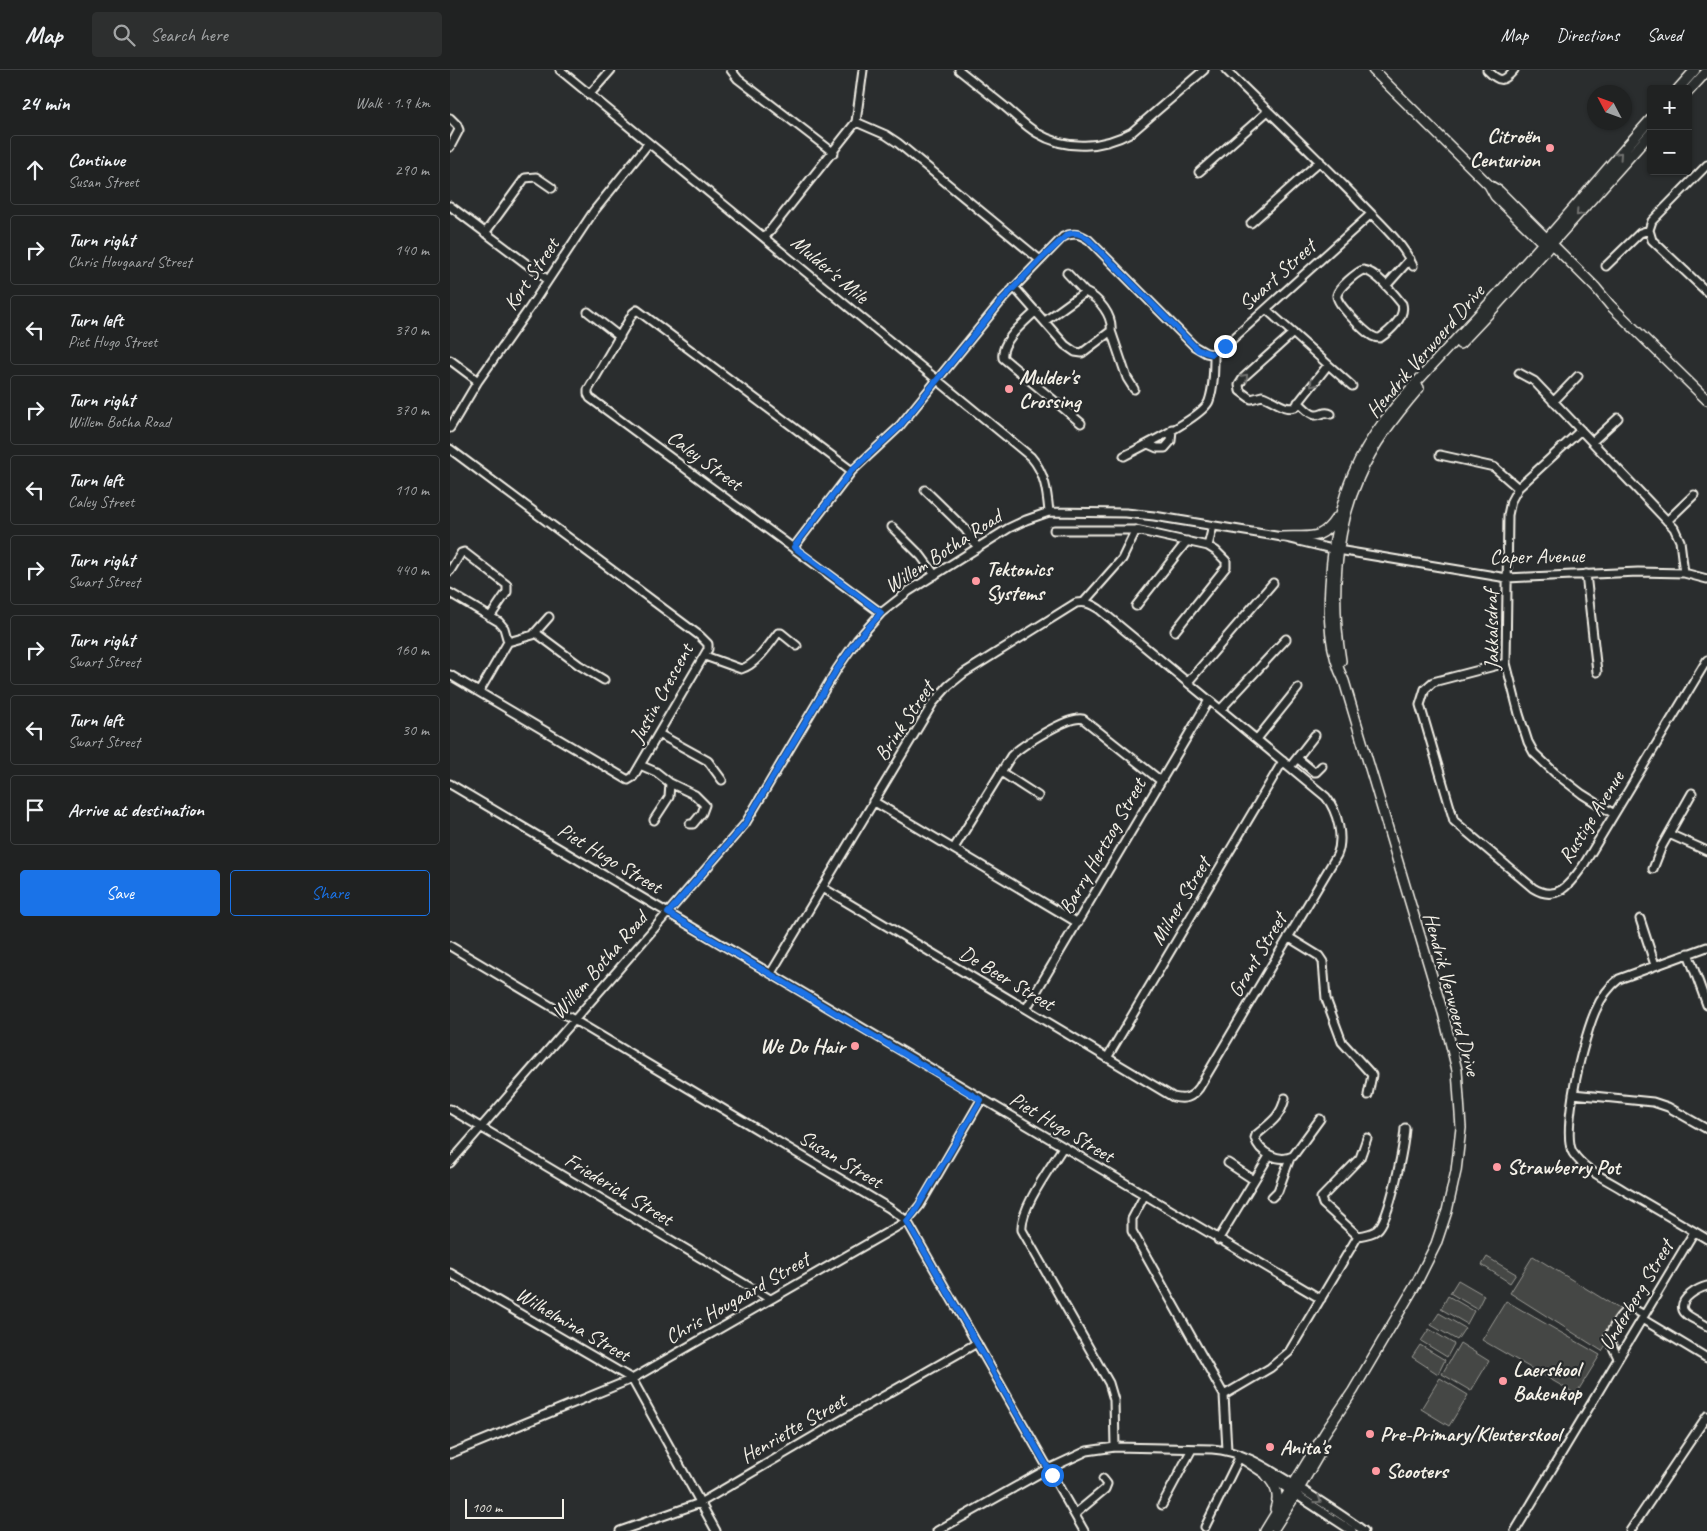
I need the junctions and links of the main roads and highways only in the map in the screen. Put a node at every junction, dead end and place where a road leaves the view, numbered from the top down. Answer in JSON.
{"nodes":[{"id":1,"x":1373,"y":70,"type":"edge"},
{"id":2,"x":1695,"y":70,"type":"edge"},
{"id":3,"x":1707,"y":71,"type":"edge"},
{"id":4,"x":1682,"y":85,"type":"edge"},
{"id":5,"x":1692,"y":88,"type":"edge"},
{"id":6,"x":1647,"y":124,"type":"edge"},
{"id":7,"x":1647,"y":137,"type":"edge"},
{"id":8,"x":1547,"y":243,"type":"junction"},
{"id":9,"x":1707,"y":400,"type":"edge"},
{"id":10,"x":1341,"y":511,"type":"junction"},
{"id":11,"x":1282,"y":538,"type":"road end"},
{"id":12,"x":1335,"y":550,"type":"junction"},
{"id":13,"x":1266,"y":1475,"type":"road end"},
{"id":14,"x":1295,"y":1489,"type":"junction"},
{"id":15,"x":1272,"y":1521,"type":"junction"},
{"id":16,"x":1266,"y":1531,"type":"edge"},
{"id":17,"x":1272,"y":1531,"type":"edge"}],
"edges":[{"from":1,"to":8,"type":"main road"},
{"from":2,"to":4,"type":"main road"},
{"from":3,"to":5,"type":"main road"},
{"from":8,"to":6,"type":"main road","name":"Hendrik Verwoerd Drive","one_way":true},
{"from":7,"to":8,"type":"main road","name":"Hendrik Verwoerd Drive","one_way":true},
{"from":8,"to":9,"type":"main road"},
{"from":8,"to":10,"type":"main road","name":"Hendrik Verwoerd Drive"},
{"from":8,"to":12,"type":"main road","name":"Hendrik Verwoerd Drive"},
{"from":10,"to":11,"type":"main road"},
{"from":10,"to":12,"type":"main road","name":"Hendrik Verwoerd Drive"},
{"from":12,"to":14,"type":"main road","name":"Hendrik Verwoerd Drive"},
{"from":13,"to":15,"type":"main road"},
{"from":14,"to":15,"type":"main road","name":"Hendrik Verwoerd Drive"},
{"from":14,"to":17,"type":"main road","name":"Hendrik Verwoerd Drive"},
{"from":15,"to":16,"type":"main road","name":"Hendrik Verwoerd Drive"}]}
